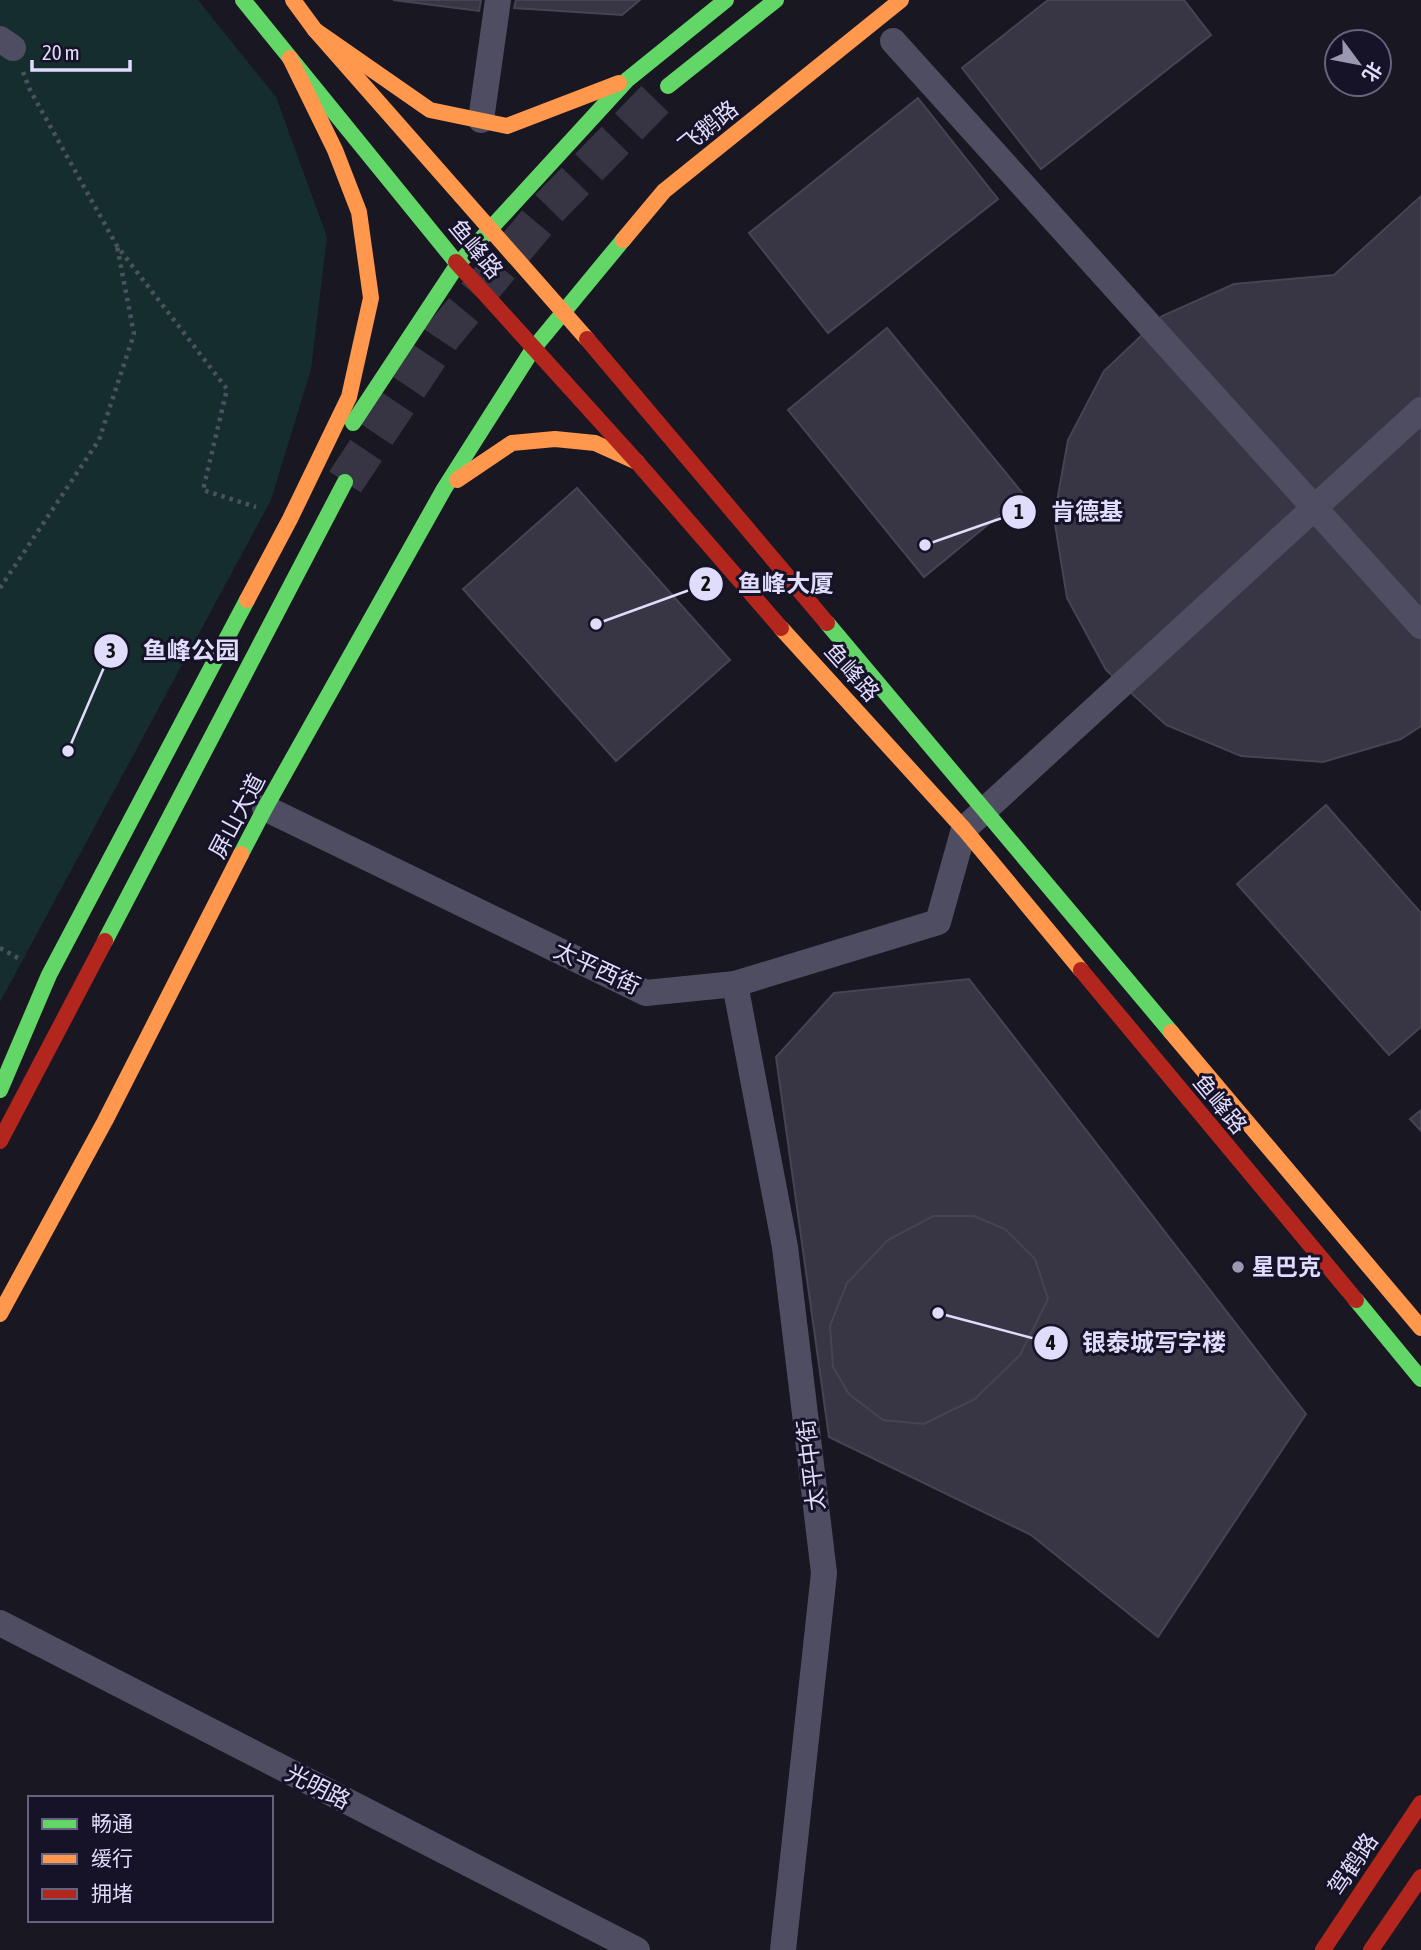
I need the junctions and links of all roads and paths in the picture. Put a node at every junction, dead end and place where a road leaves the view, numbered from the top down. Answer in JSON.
{"nodes":[{"id":1,"x":243,"y":0,"type":"edge"},
{"id":2,"x":293,"y":0,"type":"edge"},
{"id":3,"x":498,"y":0,"type":"edge"},
{"id":4,"x":726,"y":0,"type":"edge"},
{"id":5,"x":776,"y":0,"type":"edge"},
{"id":6,"x":901,"y":0,"type":"edge"},
{"id":7,"x":315,"y":30,"type":"junction"},
{"id":8,"x":892,"y":41,"type":"dead end"},
{"id":9,"x":6,"y":43,"type":"edge"},
{"id":10,"x":290,"y":58,"type":"junction"},
{"id":11,"x":627,"y":80,"type":"junction"},
{"id":12,"x":668,"y":86,"type":"tunnel mouth"},
{"id":13,"x":481,"y":120,"type":"junction"},
{"id":14,"x":491,"y":228,"type":"junction"},
{"id":15,"x":117,"y":246,"type":"junction"},
{"id":16,"x":458,"y":264,"type":"junction"},
{"id":17,"x":564,"y":311,"type":"junction"},
{"id":18,"x":533,"y":349,"type":"junction"},
{"id":19,"x":1421,"y":410,"type":"edge"},
{"id":20,"x":637,"y":463,"type":"junction"},
{"id":21,"x":345,"y":482,"type":"tunnel mouth"},
{"id":22,"x":444,"y":489,"type":"junction"},
{"id":23,"x":1313,"y":507,"type":"junction"},
{"id":24,"x":290,"y":519,"type":"junction"},
{"id":25,"x":0,"y":588,"type":"edge"},
{"id":26,"x":1421,"y":626,"type":"edge"},
{"id":27,"x":265,"y":808,"type":"junction"},
{"id":28,"x":985,"y":810,"type":"junction"},
{"id":29,"x":964,"y":830,"type":"junction"},
{"id":30,"x":735,"y":984,"type":"junction"},
{"id":31,"x":0,"y":1090,"type":"edge"},
{"id":32,"x":0,"y":1141,"type":"edge"},
{"id":33,"x":0,"y":1314,"type":"edge"},
{"id":34,"x":1421,"y":1328,"type":"edge"},
{"id":35,"x":1421,"y":1379,"type":"edge"},
{"id":36,"x":0,"y":1623,"type":"edge"},
{"id":37,"x":1421,"y":1804,"type":"edge"},
{"id":38,"x":1421,"y":1877,"type":"edge"},
{"id":39,"x":637,"y":1950,"type":"edge"},
{"id":40,"x":783,"y":1950,"type":"edge"},
{"id":41,"x":1323,"y":1950,"type":"edge"},
{"id":42,"x":1371,"y":1950,"type":"edge"}],
"edges":[{"from":1,"to":10,"type":"main road","name":"鱼峰路"},
{"from":2,"to":7,"type":"main road","name":"鱼峰路"},
{"from":3,"to":13,"type":"street"},
{"from":4,"to":11,"type":"main road"},
{"from":5,"to":12,"type":"main road"},
{"from":6,"to":17,"type":"main road","name":"飞鹅路"},
{"from":7,"to":13,"type":"main road"},
{"from":7,"to":14,"type":"main road","name":"鱼峰路"},
{"from":8,"to":23,"type":"street"},
{"from":9,"to":15,"type":"path"},
{"from":10,"to":16,"type":"main road","name":"鱼峰路"},
{"from":10,"to":24,"type":"main road"},
{"from":11,"to":13,"type":"main road"},
{"from":11,"to":14,"type":"main road"},
{"from":14,"to":16,"type":"main road"},
{"from":14,"to":17,"type":"main road","name":"鱼峰路"},
{"from":15,"to":24,"type":"path"},
{"from":15,"to":25,"type":"path"},
{"from":16,"to":18,"type":"main road","name":"鱼峰路"},
{"from":16,"to":24,"type":"main road"},
{"from":17,"to":18,"type":"main road","name":"飞鹅路"},
{"from":17,"to":28,"type":"main road","name":"鱼峰路"},
{"from":18,"to":20,"type":"main road","name":"鱼峰路"},
{"from":18,"to":22,"type":"main road","name":"屏山大道"},
{"from":19,"to":23,"type":"street"},
{"from":20,"to":22,"type":"main road"},
{"from":20,"to":29,"type":"main road","name":"鱼峰路"},
{"from":21,"to":32,"type":"main road"},
{"from":22,"to":27,"type":"main road","name":"屏山大道"},
{"from":23,"to":26,"type":"street"},
{"from":23,"to":28,"type":"street"},
{"from":24,"to":31,"type":"main road"},
{"from":27,"to":30,"type":"street","name":"太平西街"},
{"from":27,"to":33,"type":"main road","name":"屏山大道"},
{"from":28,"to":29,"type":"street"},
{"from":28,"to":34,"type":"main road","name":"鱼峰路"},
{"from":29,"to":30,"type":"street","name":"太平西街"},
{"from":29,"to":35,"type":"main road","name":"鱼峰路"},
{"from":30,"to":40,"type":"street","name":"太平中街"},
{"from":36,"to":39,"type":"street","name":"光明路"},
{"from":37,"to":41,"type":"main road","name":"驾鹤路"},
{"from":38,"to":42,"type":"main road"}]}
